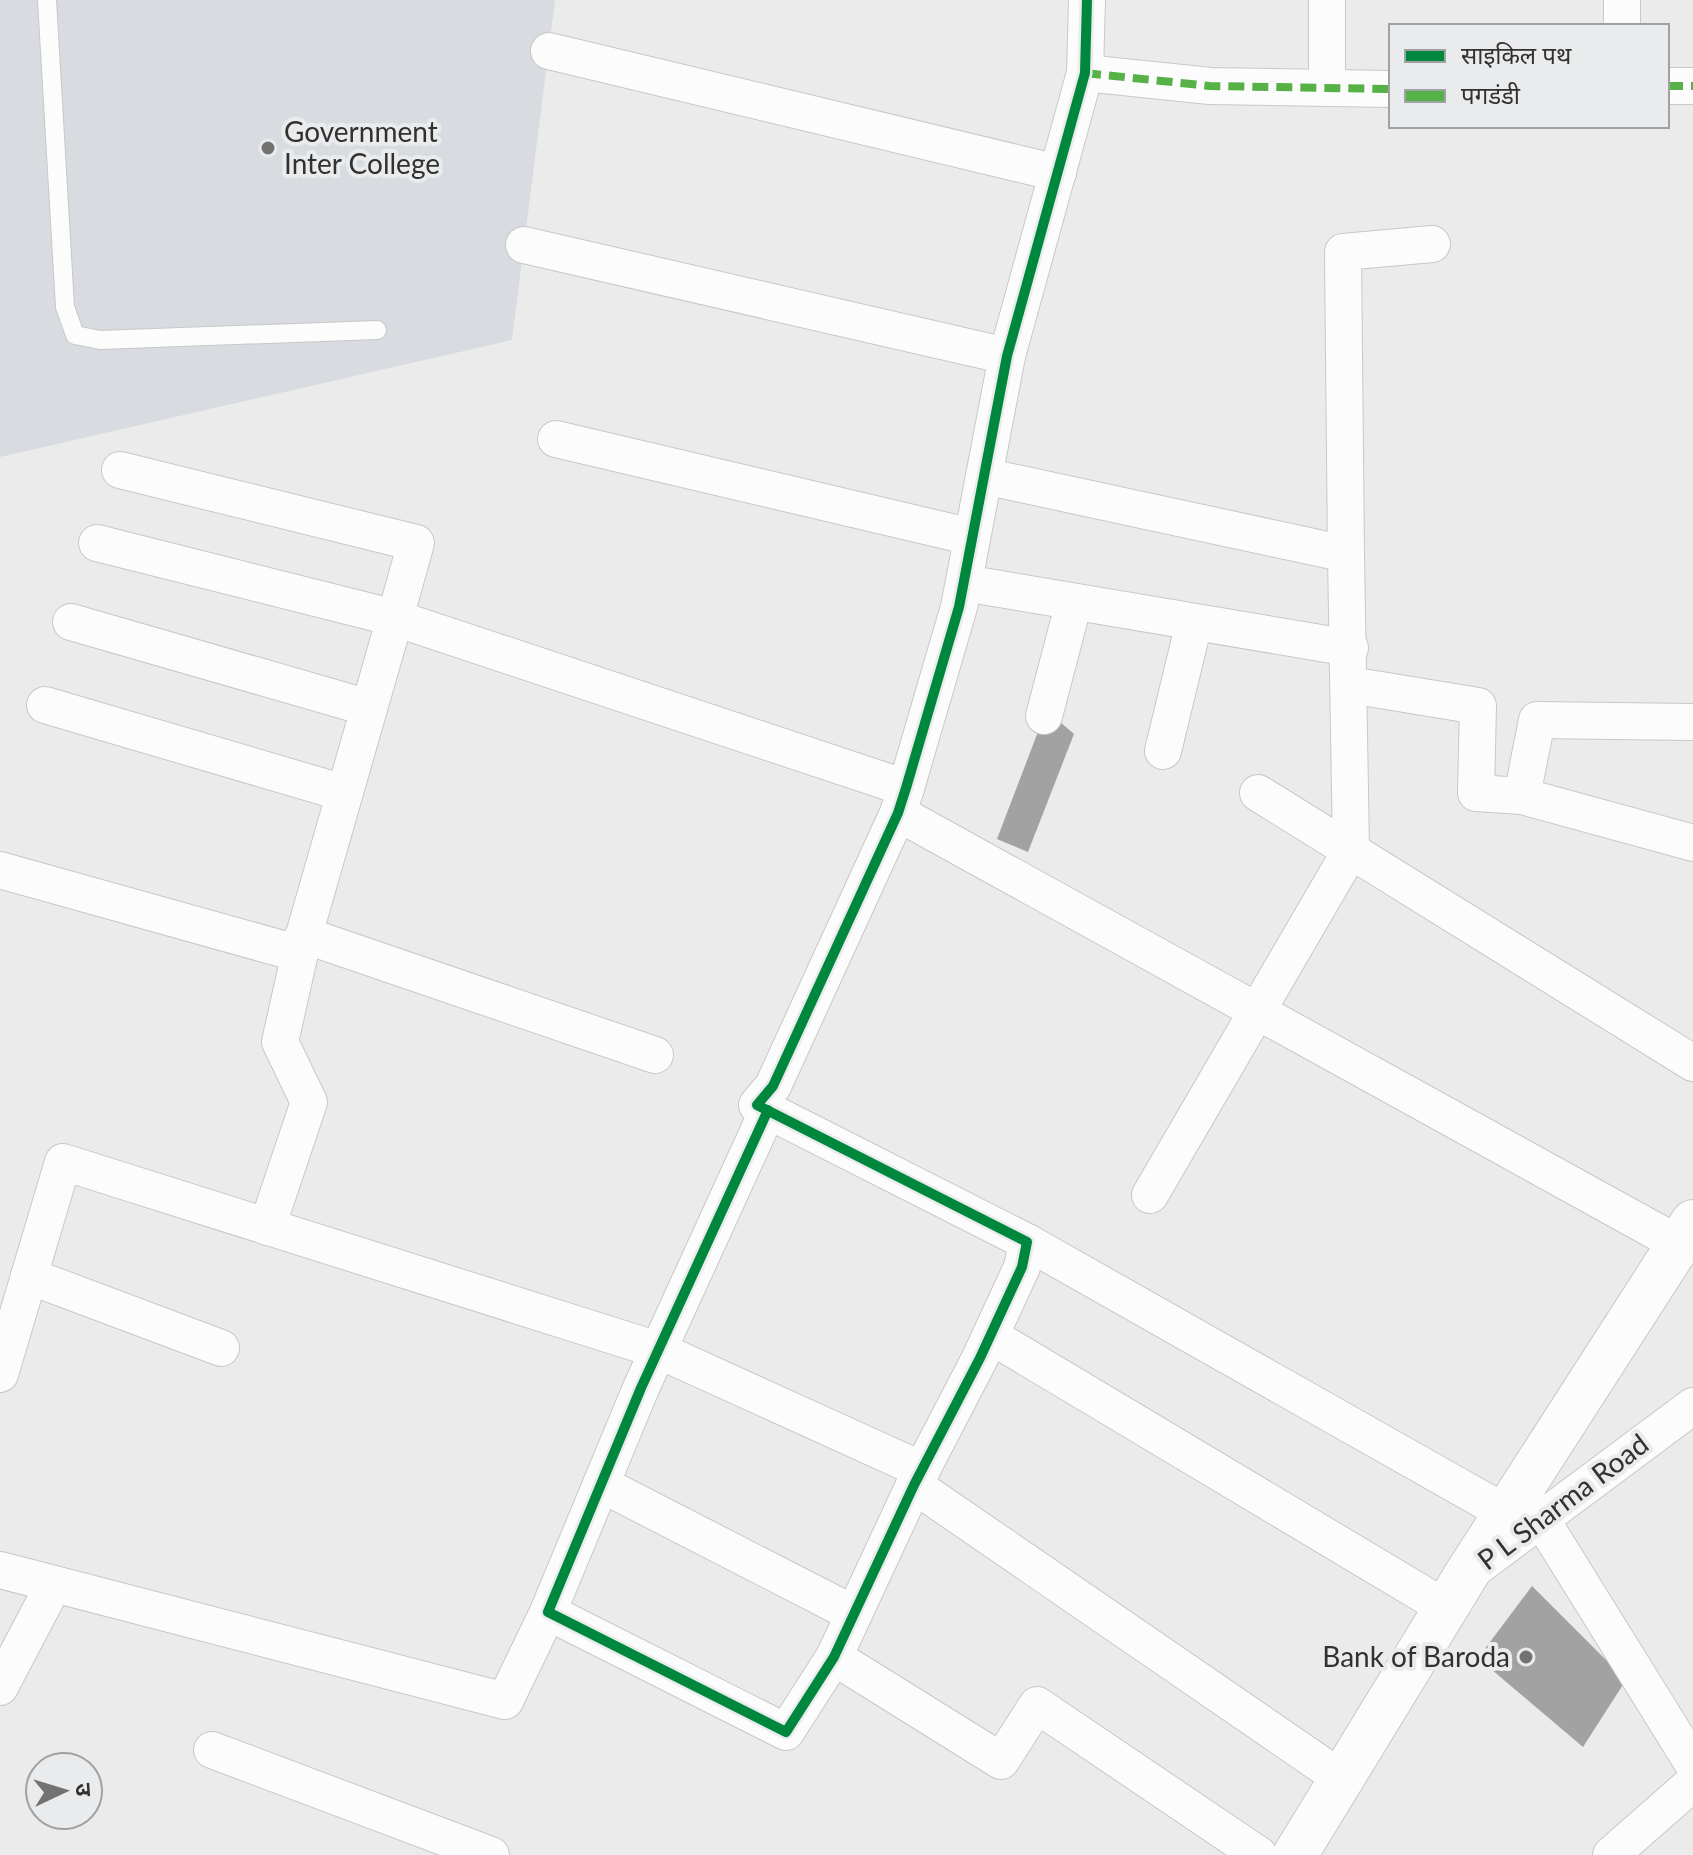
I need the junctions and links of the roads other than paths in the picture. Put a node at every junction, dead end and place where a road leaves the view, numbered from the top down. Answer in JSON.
{"nodes":[{"id":1,"x":47,"y":0,"type":"edge"},
{"id":2,"x":1087,"y":0,"type":"edge"},
{"id":3,"x":1327,"y":0,"type":"edge"},
{"id":4,"x":1622,"y":0,"type":"edge"},
{"id":5,"x":1622,"y":24,"type":"edge"},
{"id":6,"x":549,"y":51,"type":"dead end"},
{"id":7,"x":1085,"y":73,"type":"junction"},
{"id":8,"x":1669,"y":86,"type":"edge"},
{"id":9,"x":1693,"y":86,"type":"edge"},
{"id":10,"x":1327,"y":88,"type":"junction"},
{"id":11,"x":1389,"y":89,"type":"edge"},
{"id":12,"x":1058,"y":173,"type":"junction"},
{"id":13,"x":1432,"y":244,"type":"dead end"},
{"id":14,"x":524,"y":245,"type":"dead end"},
{"id":15,"x":377,"y":330,"type":"dead end"},
{"id":16,"x":1007,"y":356,"type":"junction"},
{"id":17,"x":556,"y":439,"type":"dead end"},
{"id":18,"x":120,"y":470,"type":"dead end"},
{"id":19,"x":984,"y":476,"type":"junction"},
{"id":20,"x":972,"y":537,"type":"junction"},
{"id":21,"x":97,"y":543,"type":"dead end"},
{"id":22,"x":1346,"y":554,"type":"junction"},
{"id":23,"x":964,"y":583,"type":"junction"},
{"id":24,"x":1074,"y":602,"type":"junction"},
{"id":25,"x":395,"y":618,"type":"junction"},
{"id":26,"x":71,"y":622,"type":"dead end"},
{"id":27,"x":1194,"y":623,"type":"junction"},
{"id":28,"x":1350,"y":648,"type":"junction"},
{"id":29,"x":1350,"y":685,"type":"junction"},
{"id":30,"x":45,"y":705,"type":"dead end"},
{"id":31,"x":369,"y":708,"type":"junction"},
{"id":32,"x":1044,"y":716,"type":"dead end"},
{"id":33,"x":1693,"y":722,"type":"edge"},
{"id":34,"x":1163,"y":751,"type":"dead end"},
{"id":35,"x":344,"y":793,"type":"junction"},
{"id":36,"x":1258,"y":793,"type":"dead end"},
{"id":37,"x":1522,"y":796,"type":"junction"},
{"id":38,"x":902,"y":801,"type":"junction"},
{"id":39,"x":1693,"y":843,"type":"edge"},
{"id":40,"x":1351,"y":850,"type":"junction"},
{"id":41,"x":0,"y":870,"type":"edge"},
{"id":42,"x":304,"y":935,"type":"junction"},
{"id":43,"x":1258,"y":1011,"type":"junction"},
{"id":44,"x":655,"y":1055,"type":"dead end"},
{"id":45,"x":1693,"y":1063,"type":"edge"},
{"id":46,"x":768,"y":1110,"type":"junction"},
{"id":47,"x":1150,"y":1195,"type":"dead end"},
{"id":48,"x":267,"y":1227,"type":"junction"},
{"id":49,"x":1686,"y":1233,"type":"edge"},
{"id":50,"x":1027,"y":1242,"type":"junction"},
{"id":51,"x":29,"y":1276,"type":"junction"},
{"id":52,"x":991,"y":1336,"type":"junction"},
{"id":53,"x":221,"y":1348,"type":"dead end"},
{"id":54,"x":658,"y":1350,"type":"junction"},
{"id":55,"x":0,"y":1374,"type":"edge"},
{"id":56,"x":1693,"y":1406,"type":"edge"},
{"id":57,"x":918,"y":1478,"type":"junction"},
{"id":58,"x":601,"y":1484,"type":"junction"},
{"id":59,"x":1524,"y":1516,"type":"junction"},
{"id":60,"x":0,"y":1570,"type":"edge"},
{"id":61,"x":54,"y":1584,"type":"junction"},
{"id":62,"x":1456,"y":1592,"type":"junction"},
{"id":63,"x":548,"y":1612,"type":"junction"},
{"id":64,"x":854,"y":1614,"type":"junction"},
{"id":65,"x":834,"y":1657,"type":"junction"},
{"id":66,"x":0,"y":1687,"type":"edge"},
{"id":67,"x":212,"y":1750,"type":"dead end"},
{"id":68,"x":1693,"y":1764,"type":"edge"},
{"id":69,"x":1342,"y":1779,"type":"junction"},
{"id":70,"x":1693,"y":1783,"type":"edge"},
{"id":71,"x":491,"y":1855,"type":"edge"},
{"id":72,"x":1259,"y":1855,"type":"edge"},
{"id":73,"x":1295,"y":1855,"type":"edge"},
{"id":74,"x":1611,"y":1855,"type":"edge"}],
"edges":[{"from":1,"to":15,"type":"lane"},
{"from":2,"to":7,"type":"street"},
{"from":3,"to":10,"type":"street"},
{"from":4,"to":5,"type":"street"},
{"from":6,"to":12,"type":"street"},
{"from":7,"to":10,"type":"street"},
{"from":7,"to":12,"type":"street"},
{"from":8,"to":9,"type":"street"},
{"from":10,"to":11,"type":"street"},
{"from":12,"to":16,"type":"street"},
{"from":13,"to":22,"type":"street"},
{"from":14,"to":16,"type":"street"},
{"from":16,"to":19,"type":"street"},
{"from":17,"to":20,"type":"street"},
{"from":18,"to":25,"type":"street"},
{"from":19,"to":20,"type":"street"},
{"from":19,"to":22,"type":"street"},
{"from":20,"to":23,"type":"street"},
{"from":21,"to":25,"type":"street"},
{"from":22,"to":28,"type":"street"},
{"from":23,"to":24,"type":"street"},
{"from":23,"to":38,"type":"street"},
{"from":24,"to":27,"type":"street"},
{"from":24,"to":32,"type":"street"},
{"from":25,"to":31,"type":"street"},
{"from":25,"to":38,"type":"street"},
{"from":26,"to":31,"type":"street"},
{"from":27,"to":28,"type":"street"},
{"from":27,"to":34,"type":"street"},
{"from":28,"to":29,"type":"street"},
{"from":29,"to":37,"type":"street"},
{"from":29,"to":40,"type":"street"},
{"from":30,"to":35,"type":"street"},
{"from":31,"to":35,"type":"street"},
{"from":33,"to":37,"type":"street"},
{"from":35,"to":42,"type":"street"},
{"from":36,"to":40,"type":"street"},
{"from":37,"to":39,"type":"street"},
{"from":38,"to":43,"type":"street"},
{"from":38,"to":46,"type":"street"},
{"from":40,"to":43,"type":"street"},
{"from":40,"to":45,"type":"street"},
{"from":41,"to":42,"type":"street"},
{"from":42,"to":44,"type":"street"},
{"from":42,"to":48,"type":"street"},
{"from":43,"to":47,"type":"street"},
{"from":43,"to":49,"type":"street"},
{"from":46,"to":50,"type":"street"},
{"from":46,"to":54,"type":"street"},
{"from":48,"to":51,"type":"street"},
{"from":48,"to":54,"type":"street"},
{"from":49,"to":59,"type":"street"},
{"from":50,"to":52,"type":"street"},
{"from":50,"to":59,"type":"street"},
{"from":51,"to":53,"type":"street"},
{"from":51,"to":55,"type":"street"},
{"from":52,"to":57,"type":"street"},
{"from":52,"to":62,"type":"street"},
{"from":54,"to":57,"type":"street"},
{"from":54,"to":58,"type":"street"},
{"from":56,"to":59,"type":"street","name":"P L Sharma Road"},
{"from":57,"to":64,"type":"street"},
{"from":57,"to":69,"type":"street"},
{"from":58,"to":63,"type":"street"},
{"from":58,"to":64,"type":"street"},
{"from":59,"to":62,"type":"street"},
{"from":59,"to":68,"type":"street"},
{"from":60,"to":61,"type":"street"},
{"from":61,"to":63,"type":"street"},
{"from":61,"to":66,"type":"street"},
{"from":62,"to":69,"type":"street"},
{"from":63,"to":65,"type":"street"},
{"from":64,"to":65,"type":"street"},
{"from":65,"to":72,"type":"street"},
{"from":67,"to":71,"type":"street"},
{"from":69,"to":73,"type":"street"},
{"from":70,"to":74,"type":"street"}]}
